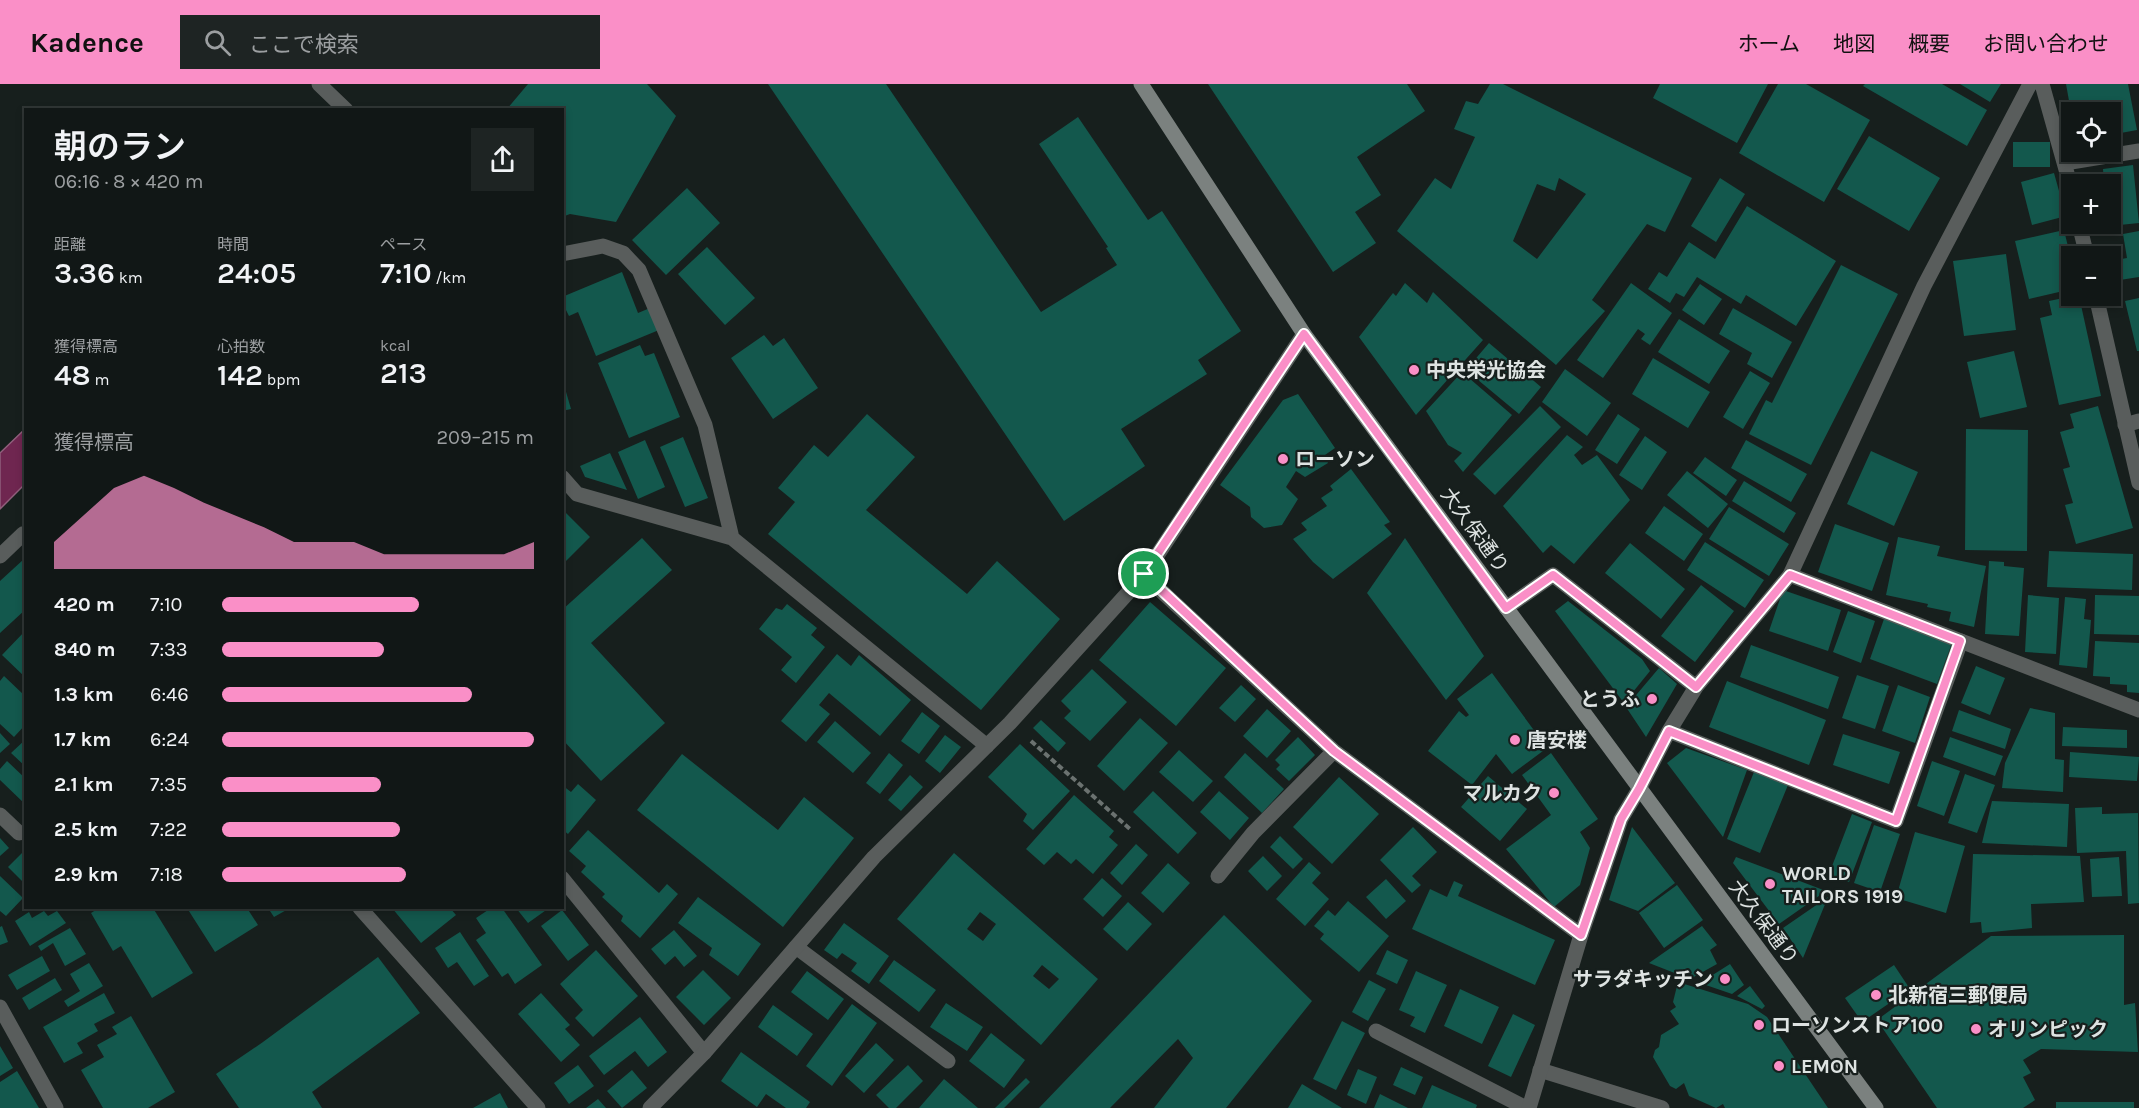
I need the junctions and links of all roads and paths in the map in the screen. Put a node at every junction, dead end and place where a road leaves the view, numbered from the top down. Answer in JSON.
{"nodes":[{"id":1,"x":319,"y":84,"type":"edge"},
{"id":2,"x":1141,"y":84,"type":"edge"},
{"id":3,"x":2030,"y":84,"type":"edge"},
{"id":4,"x":2042,"y":84,"type":"edge"},
{"id":5,"x":344,"y":108,"type":"edge"},
{"id":6,"x":2139,"y":151,"type":"edge"},
{"id":7,"x":2065,"y":163,"type":"junction"},
{"id":8,"x":2068,"y":174,"type":"edge"},
{"id":9,"x":564,"y":254,"type":"edge"},
{"id":10,"x":2099,"y":306,"type":"edge"},
{"id":11,"x":1304,"y":334,"type":"junction"},
{"id":12,"x":2132,"y":423,"type":"edge"},
{"id":13,"x":564,"y":479,"type":"edge"},
{"id":14,"x":2139,"y":483,"type":"edge"},
{"id":15,"x":24,"y":535,"type":"edge"},
{"id":16,"x":732,"y":538,"type":"junction"},
{"id":17,"x":0,"y":556,"type":"edge"},
{"id":18,"x":1144,"y":574,"type":"junction"},
{"id":19,"x":1790,"y":575,"type":"junction"},
{"id":20,"x":1506,"y":608,"type":"junction"},
{"id":21,"x":1960,"y":641,"type":"junction"},
{"id":22,"x":1696,"y":687,"type":"junction"},
{"id":23,"x":2139,"y":710,"type":"edge"},
{"id":24,"x":1010,"y":723,"type":"junction"},
{"id":25,"x":1669,"y":731,"type":"junction"},
{"id":26,"x":987,"y":746,"type":"junction"},
{"id":27,"x":1334,"y":751,"type":"junction"},
{"id":28,"x":1639,"y":789,"type":"junction"},
{"id":29,"x":0,"y":815,"type":"edge"},
{"id":30,"x":1130,"y":829,"type":"dead end"},
{"id":31,"x":19,"y":834,"type":"dead end"},
{"id":32,"x":1218,"y":876,"type":"dead end"},
{"id":33,"x":564,"y":880,"type":"edge"},
{"id":34,"x":361,"y":909,"type":"edge"},
{"id":35,"x":1581,"y":935,"type":"junction"},
{"id":36,"x":796,"y":947,"type":"junction"},
{"id":37,"x":0,"y":1007,"type":"edge"},
{"id":38,"x":1376,"y":1031,"type":"dead end"},
{"id":39,"x":704,"y":1053,"type":"junction"},
{"id":40,"x":948,"y":1061,"type":"dead end"},
{"id":41,"x":1540,"y":1070,"type":"junction"},
{"id":42,"x":56,"y":1108,"type":"edge"},
{"id":43,"x":538,"y":1108,"type":"edge"},
{"id":44,"x":650,"y":1108,"type":"edge"},
{"id":45,"x":1527,"y":1108,"type":"edge"},
{"id":46,"x":1662,"y":1108,"type":"edge"},
{"id":47,"x":1876,"y":1108,"type":"edge"}],
"edges":[{"from":1,"to":5,"type":"street"},
{"from":2,"to":11,"type":"main road","name":"大久保通り"},
{"from":3,"to":19,"type":"street"},
{"from":4,"to":7,"type":"street"},
{"from":6,"to":7,"type":"street"},
{"from":7,"to":8,"type":"street"},
{"from":9,"to":16,"type":"street"},
{"from":10,"to":12,"type":"street"},
{"from":11,"to":18,"type":"street"},
{"from":11,"to":20,"type":"main road","name":"大久保通り"},
{"from":12,"to":14,"type":"street"},
{"from":13,"to":16,"type":"street"},
{"from":15,"to":17,"type":"street"},
{"from":16,"to":26,"type":"street"},
{"from":18,"to":24,"type":"street"},
{"from":18,"to":27,"type":"street"},
{"from":19,"to":21,"type":"street"},
{"from":19,"to":22,"type":"street"},
{"from":20,"to":22,"type":"street"},
{"from":20,"to":28,"type":"main road","name":"大久保通り"},
{"from":21,"to":23,"type":"street"},
{"from":21,"to":25,"type":"street"},
{"from":22,"to":25,"type":"street"},
{"from":24,"to":26,"type":"street"},
{"from":24,"to":30,"type":"path"},
{"from":25,"to":28,"type":"street"},
{"from":26,"to":36,"type":"street"},
{"from":27,"to":32,"type":"street"},
{"from":27,"to":35,"type":"street"},
{"from":28,"to":35,"type":"street"},
{"from":28,"to":47,"type":"main road","name":"大久保通り"},
{"from":29,"to":31,"type":"street"},
{"from":33,"to":39,"type":"street"},
{"from":34,"to":43,"type":"street"},
{"from":35,"to":41,"type":"street"},
{"from":36,"to":39,"type":"street"},
{"from":36,"to":40,"type":"street"},
{"from":37,"to":42,"type":"street"},
{"from":38,"to":45,"type":"street"},
{"from":39,"to":44,"type":"street"},
{"from":41,"to":45,"type":"street"},
{"from":41,"to":46,"type":"street"}]}
